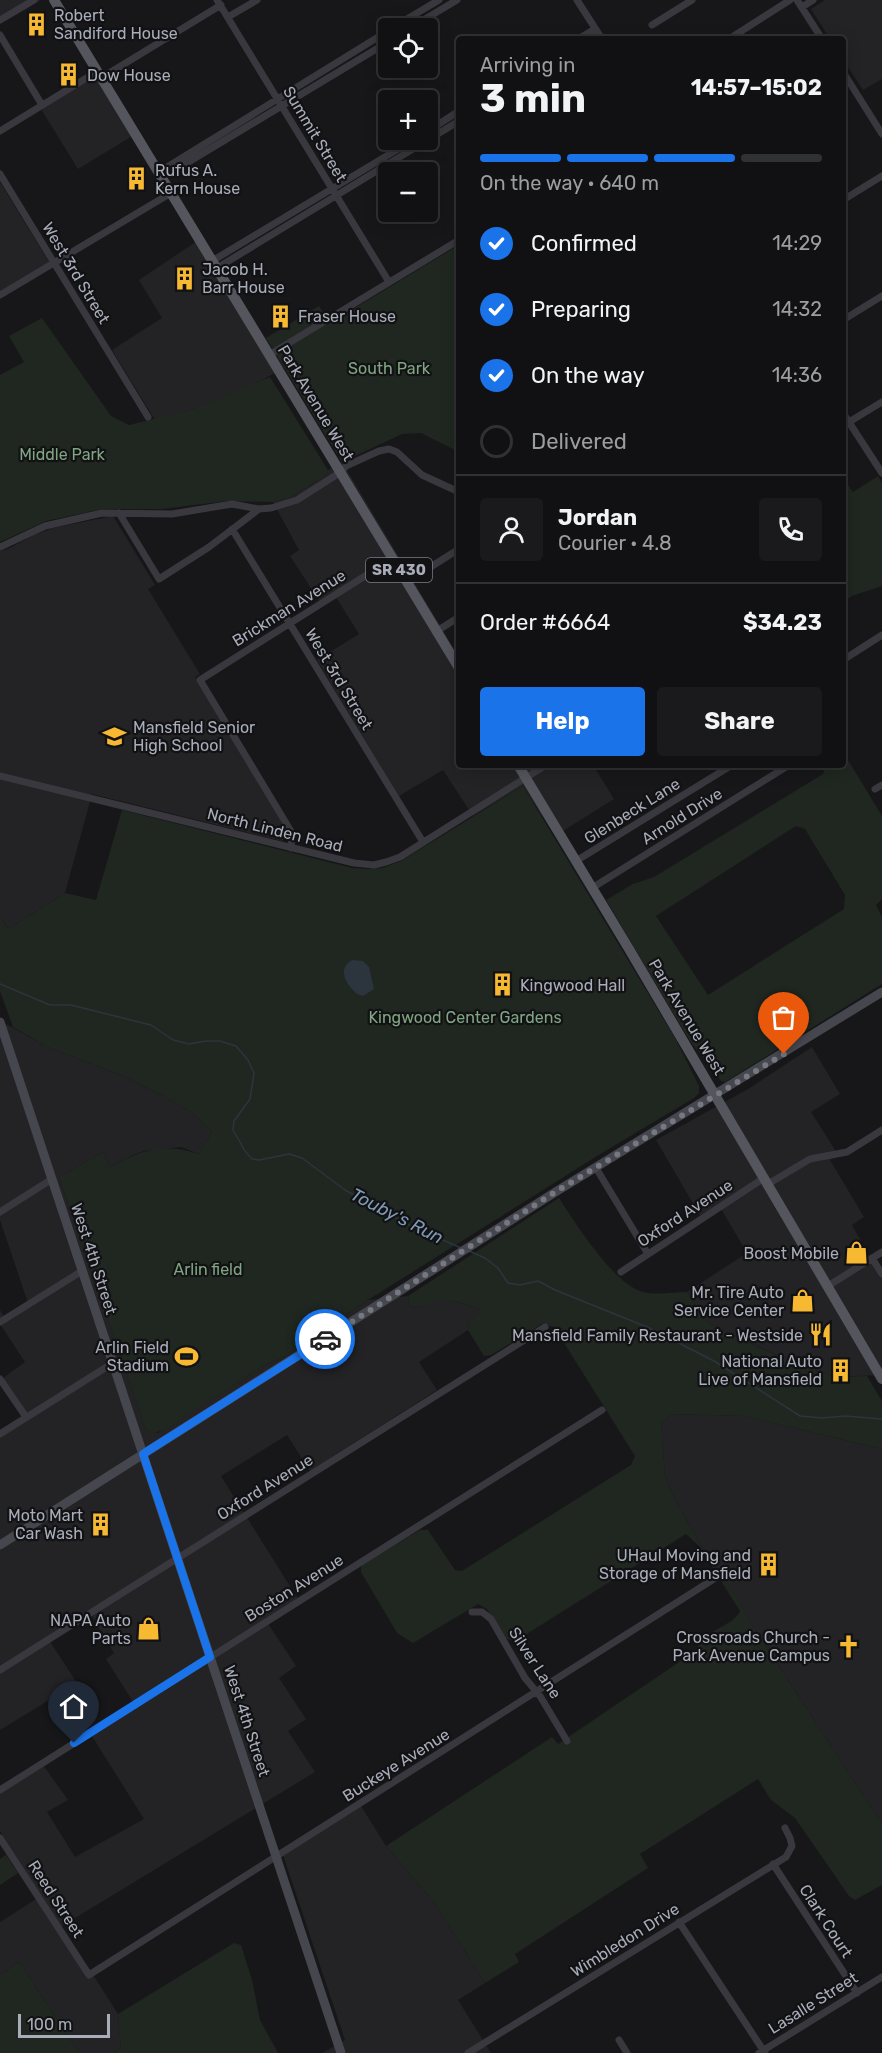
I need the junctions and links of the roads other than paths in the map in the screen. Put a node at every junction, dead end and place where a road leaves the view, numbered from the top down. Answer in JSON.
{"nodes":[{"id":1,"x":34,"y":0,"type":"edge"},
{"id":2,"x":54,"y":0,"type":"edge"},
{"id":3,"x":257,"y":0,"type":"edge"},
{"id":4,"x":440,"y":0,"type":"edge"},
{"id":5,"x":457,"y":0,"type":"edge"},
{"id":6,"x":577,"y":0,"type":"edge"},
{"id":7,"x":692,"y":0,"type":"edge"},
{"id":8,"x":790,"y":0,"type":"edge"},
{"id":9,"x":797,"y":0,"type":"edge"},
{"id":10,"x":813,"y":0,"type":"edge"},
{"id":11,"x":219,"y":3,"type":"edge"},
{"id":12,"x":802,"y":8,"type":"junction"},
{"id":13,"x":228,"y":17,"type":"junction"},
{"id":14,"x":410,"y":18,"type":"edge"},
{"id":15,"x":427,"y":18,"type":"edge"},
{"id":16,"x":0,"y":20,"type":"edge"},
{"id":17,"x":652,"y":25,"type":"dead end"},
{"id":18,"x":0,"y":35,"type":"edge"},
{"id":19,"x":598,"y":35,"type":"edge"},
{"id":20,"x":734,"y":36,"type":"edge"},
{"id":21,"x":820,"y":36,"type":"edge"},
{"id":22,"x":378,"y":37,"type":"edge"},
{"id":23,"x":378,"y":48,"type":"edge"},
{"id":24,"x":100,"y":75,"type":"junction"},
{"id":25,"x":846,"y":84,"type":"edge"},
{"id":26,"x":277,"y":98,"type":"junction"},
{"id":27,"x":42,"y":105,"type":"junction"},
{"id":28,"x":282,"y":106,"type":"junction"},
{"id":29,"x":456,"y":113,"type":"edge"},
{"id":30,"x":456,"y":123,"type":"edge"},
{"id":31,"x":438,"y":125,"type":"edge"},
{"id":32,"x":0,"y":131,"type":"edge"},
{"id":33,"x":882,"y":134,"type":"edge"},
{"id":34,"x":398,"y":150,"type":"edge"},
{"id":35,"x":0,"y":174,"type":"edge"},
{"id":36,"x":160,"y":175,"type":"junction"},
{"id":37,"x":882,"y":176,"type":"edge"},
{"id":38,"x":334,"y":192,"type":"junction"},
{"id":39,"x":171,"y":193,"type":"junction"},
{"id":40,"x":846,"y":198,"type":"edge"},
{"id":41,"x":456,"y":242,"type":"edge"},
{"id":42,"x":54,"y":263,"type":"junction"},
{"id":43,"x":214,"y":265,"type":"junction"},
{"id":44,"x":389,"y":282,"type":"junction"},
{"id":45,"x":0,"y":296,"type":"edge"},
{"id":46,"x":882,"y":296,"type":"edge"},
{"id":47,"x":846,"y":318,"type":"edge"},
{"id":48,"x":269,"y":355,"type":"junction"},
{"id":49,"x":882,"y":402,"type":"edge"},
{"id":50,"x":148,"y":417,"type":"dead end"},
{"id":51,"x":846,"y":418,"type":"edge"},
{"id":52,"x":846,"y":419,"type":"edge"},
{"id":53,"x":340,"y":472,"type":"junction"},
{"id":54,"x":882,"y":473,"type":"edge"},
{"id":55,"x":456,"y":491,"type":"edge"},
{"id":56,"x":236,"y":505,"type":"junction"},
{"id":57,"x":259,"y":509,"type":"junction"},
{"id":58,"x":119,"y":513,"type":"junction"},
{"id":59,"x":235,"y":527,"type":"junction"},
{"id":60,"x":0,"y":547,"type":"edge"},
{"id":61,"x":456,"y":551,"type":"edge"},
{"id":62,"x":393,"y":559,"type":"junction"},
{"id":63,"x":407,"y":582,"type":"junction"},
{"id":64,"x":456,"y":619,"type":"edge"},
{"id":65,"x":290,"y":624,"type":"junction"},
{"id":66,"x":437,"y":631,"type":"junction"},
{"id":67,"x":882,"y":635,"type":"edge"},
{"id":68,"x":846,"y":658,"type":"edge"},
{"id":69,"x":456,"y":663,"type":"edge"},
{"id":70,"x":520,"y":768,"type":"edge"},
{"id":71,"x":541,"y":768,"type":"edge"},
{"id":72,"x":727,"y":768,"type":"edge"},
{"id":73,"x":784,"y":768,"type":"edge"},
{"id":74,"x":0,"y":776,"type":"edge"},
{"id":75,"x":525,"y":777,"type":"junction"},
{"id":76,"x":423,"y":842,"type":"junction"},
{"id":77,"x":291,"y":848,"type":"junction"},
{"id":78,"x":576,"y":861,"type":"junction"},
{"id":79,"x":592,"y":888,"type":"junction"},
{"id":80,"x":882,"y":992,"type":"edge"},
{"id":81,"x":1,"y":1024,"type":"edge"},
{"id":82,"x":716,"y":1095,"type":"junction"},
{"id":83,"x":882,"y":1131,"type":"edge"},
{"id":84,"x":596,"y":1168,"type":"junction"},
{"id":85,"x":52,"y":1179,"type":"junction"},
{"id":86,"x":766,"y":1181,"type":"junction"},
{"id":87,"x":0,"y":1212,"type":"edge"},
{"id":88,"x":882,"y":1252,"type":"edge"},
{"id":89,"x":648,"y":1254,"type":"junction"},
{"id":90,"x":872,"y":1258,"type":"junction"},
{"id":91,"x":82,"y":1271,"type":"junction"},
{"id":92,"x":621,"y":1272,"type":"dead end"},
{"id":93,"x":882,"y":1274,"type":"edge"},
{"id":94,"x":828,"y":1286,"type":"junction"},
{"id":95,"x":0,"y":1322,"type":"edge"},
{"id":96,"x":545,"y":1326,"type":"dead end"},
{"id":97,"x":113,"y":1363,"type":"junction"},
{"id":98,"x":0,"y":1378,"type":"edge"},
{"id":99,"x":882,"y":1378,"type":"edge"},
{"id":100,"x":602,"y":1410,"type":"dead end"},
{"id":101,"x":26,"y":1417,"type":"junction"},
{"id":102,"x":0,"y":1434,"type":"edge"},
{"id":103,"x":143,"y":1454,"type":"junction"},
{"id":104,"x":0,"y":1545,"type":"edge"},
{"id":105,"x":177,"y":1558,"type":"junction"},
{"id":106,"x":717,"y":1577,"type":"dead end"},
{"id":107,"x":472,"y":1612,"type":"dead end"},
{"id":108,"x":210,"y":1657,"type":"junction"},
{"id":109,"x":0,"y":1670,"type":"edge"},
{"id":110,"x":536,"y":1692,"type":"junction"},
{"id":111,"x":567,"y":1741,"type":"dead end"},
{"id":112,"x":0,"y":1790,"type":"edge"},
{"id":113,"x":785,"y":1827,"type":"dead end"},
{"id":114,"x":0,"y":1838,"type":"edge"},
{"id":115,"x":276,"y":1856,"type":"junction"},
{"id":116,"x":773,"y":1864,"type":"junction"},
{"id":117,"x":679,"y":1922,"type":"junction"},
{"id":118,"x":89,"y":1975,"type":"joint"},
{"id":119,"x":882,"y":1977,"type":"edge"},
{"id":120,"x":857,"y":1993,"type":"junction"},
{"id":121,"x":619,"y":2040,"type":"dead end"},
{"id":122,"x":763,"y":2052,"type":"edge"},
{"id":123,"x":341,"y":2053,"type":"edge"},
{"id":124,"x":468,"y":2053,"type":"edge"},
{"id":125,"x":627,"y":2053,"type":"edge"}],
"edges":[{"from":1,"to":16,"type":"street"},
{"from":2,"to":24,"type":"main road","name":"Park Avenue West","number":"SR 430"},
{"from":3,"to":13,"type":"street"},
{"from":4,"to":14,"type":"street"},
{"from":5,"to":15,"type":"street"},
{"from":6,"to":19,"type":"street"},
{"from":7,"to":17,"type":"street"},
{"from":8,"to":20,"type":"street"},
{"from":9,"to":12,"type":"street"},
{"from":10,"to":12,"type":"street"},
{"from":11,"to":13,"type":"street","name":"Summit Street"},
{"from":11,"to":24,"type":"street"},
{"from":12,"to":21,"type":"street"},
{"from":13,"to":26,"type":"street","name":"Summit Street"},
{"from":18,"to":27,"type":"street"},
{"from":22,"to":26,"type":"street"},
{"from":23,"to":28,"type":"street"},
{"from":24,"to":27,"type":"street"},
{"from":24,"to":36,"type":"main road","name":"Park Avenue West","number":"SR 430"},
{"from":25,"to":33,"type":"street"},
{"from":26,"to":28,"type":"street","name":"Summit Street"},
{"from":26,"to":36,"type":"street"},
{"from":27,"to":32,"type":"street"},
{"from":28,"to":36,"type":"street"},
{"from":28,"to":38,"type":"street","name":"Summit Street"},
{"from":29,"to":31,"type":"street"},
{"from":30,"to":38,"type":"street"},
{"from":34,"to":38,"type":"street"},
{"from":35,"to":42,"type":"street","name":"West 3rd Street"},
{"from":36,"to":39,"type":"main road","name":"Park Avenue West","number":"SR 430"},
{"from":37,"to":40,"type":"street"},
{"from":38,"to":43,"type":"street"},
{"from":38,"to":44,"type":"street","name":"Summit Street"},
{"from":39,"to":42,"type":"street"},
{"from":39,"to":43,"type":"main road","name":"Park Avenue West","number":"SR 430"},
{"from":41,"to":44,"type":"street"},
{"from":42,"to":45,"type":"street"},
{"from":42,"to":50,"type":"street","name":"West 3rd Street"},
{"from":43,"to":48,"type":"main road","name":"Park Avenue West","number":"SR 430"},
{"from":44,"to":48,"type":"street"},
{"from":46,"to":47,"type":"street"},
{"from":48,"to":53,"type":"main road","name":"Park Avenue West","number":"SR 430"},
{"from":49,"to":51,"type":"street"},
{"from":52,"to":54,"type":"street"},
{"from":53,"to":55,"type":"street"},
{"from":53,"to":57,"type":"street"},
{"from":53,"to":62,"type":"main road","name":"Park Avenue West","number":"SR 430"},
{"from":56,"to":57,"type":"street"},
{"from":56,"to":58,"type":"street"},
{"from":56,"to":59,"type":"street"},
{"from":57,"to":59,"type":"street"},
{"from":58,"to":59,"type":"street"},
{"from":58,"to":60,"type":"street"},
{"from":59,"to":65,"type":"street","name":"West 3rd Street"},
{"from":61,"to":63,"type":"street"},
{"from":62,"to":63,"type":"main road","name":"Park Avenue West","number":"SR 430"},
{"from":62,"to":65,"type":"street","name":"Brickman Avenue"},
{"from":63,"to":66,"type":"main road","name":"Park Avenue West","number":"SR 430"},
{"from":64,"to":66,"type":"street"},
{"from":65,"to":76,"type":"street","name":"West 3rd Street"},
{"from":65,"to":77,"type":"street","name":"Brickman Avenue"},
{"from":66,"to":69,"type":"main road","name":"Park Avenue West","number":"SR 430"},
{"from":67,"to":68,"type":"street"},
{"from":70,"to":75,"type":"main road","name":"Park Avenue West"},
{"from":71,"to":75,"type":"street","name":"North Linden Road"},
{"from":72,"to":78,"type":"street","name":"Glenbeck Lane"},
{"from":73,"to":79,"type":"street","name":"Arnold Drive"},
{"from":74,"to":77,"type":"street","name":"North Linden Road"},
{"from":75,"to":76,"type":"street","name":"North Linden Road"},
{"from":75,"to":78,"type":"main road","name":"Park Avenue West"},
{"from":76,"to":77,"type":"street","name":"North Linden Road"},
{"from":78,"to":79,"type":"main road","name":"Park Avenue West"},
{"from":79,"to":82,"type":"main road","name":"Park Avenue West"},
{"from":80,"to":82,"type":"main road"},
{"from":81,"to":85,"type":"main road","name":"West 4th Street"},
{"from":82,"to":84,"type":"main road"},
{"from":82,"to":86,"type":"main road","name":"Park Avenue West"},
{"from":83,"to":86,"type":"street","name":"Oxford Avenue"},
{"from":84,"to":89,"type":"street"},
{"from":84,"to":103,"type":"main road"},
{"from":85,"to":87,"type":"street"},
{"from":85,"to":91,"type":"main road","name":"West 4th Street"},
{"from":86,"to":89,"type":"street","name":"Oxford Avenue"},
{"from":86,"to":94,"type":"main road","name":"Park Avenue West"},
{"from":88,"to":90,"type":"street"},
{"from":89,"to":92,"type":"street","name":"Oxford Avenue"},
{"from":90,"to":93,"type":"street"},
{"from":90,"to":94,"type":"street"},
{"from":91,"to":95,"type":"street"},
{"from":91,"to":97,"type":"main road","name":"West 4th Street"},
{"from":94,"to":99,"type":"main road","name":"Park Avenue West"},
{"from":96,"to":105,"type":"street","name":"Oxford Avenue"},
{"from":97,"to":101,"type":"street"},
{"from":97,"to":103,"type":"main road","name":"West 4th Street"},
{"from":98,"to":101,"type":"street"},
{"from":100,"to":108,"type":"street","name":"Boston Avenue"},
{"from":101,"to":102,"type":"street"},
{"from":103,"to":104,"type":"main road"},
{"from":103,"to":105,"type":"main road","name":"West 4th Street"},
{"from":105,"to":108,"type":"main road","name":"West 4th Street"},
{"from":105,"to":109,"type":"street","name":"Oxford Avenue"},
{"from":106,"to":110,"type":"street","name":"Buckeye Avenue"},
{"from":107,"to":110,"type":"street","name":"Silver Lane"},
{"from":108,"to":112,"type":"street","name":"Boston Avenue"},
{"from":108,"to":115,"type":"main road","name":"West 4th Street"},
{"from":110,"to":111,"type":"street","name":"Silver Lane"},
{"from":110,"to":115,"type":"street","name":"Buckeye Avenue"},
{"from":113,"to":116,"type":"street","name":"Wimbledon Drive"},
{"from":114,"to":118,"type":"street","name":"Reed Street"},
{"from":115,"to":118,"type":"street","name":"Buckeye Avenue"},
{"from":115,"to":123,"type":"main road","name":"West 4th Street"},
{"from":116,"to":117,"type":"street","name":"Wimbledon Drive"},
{"from":116,"to":120,"type":"street","name":"Clark Court"},
{"from":117,"to":122,"type":"street"},
{"from":117,"to":124,"type":"street","name":"Wimbledon Drive"},
{"from":119,"to":120,"type":"street","name":"Lasalle Street"},
{"from":120,"to":122,"type":"street","name":"Lasalle Street"},
{"from":121,"to":125,"type":"street"}]}
